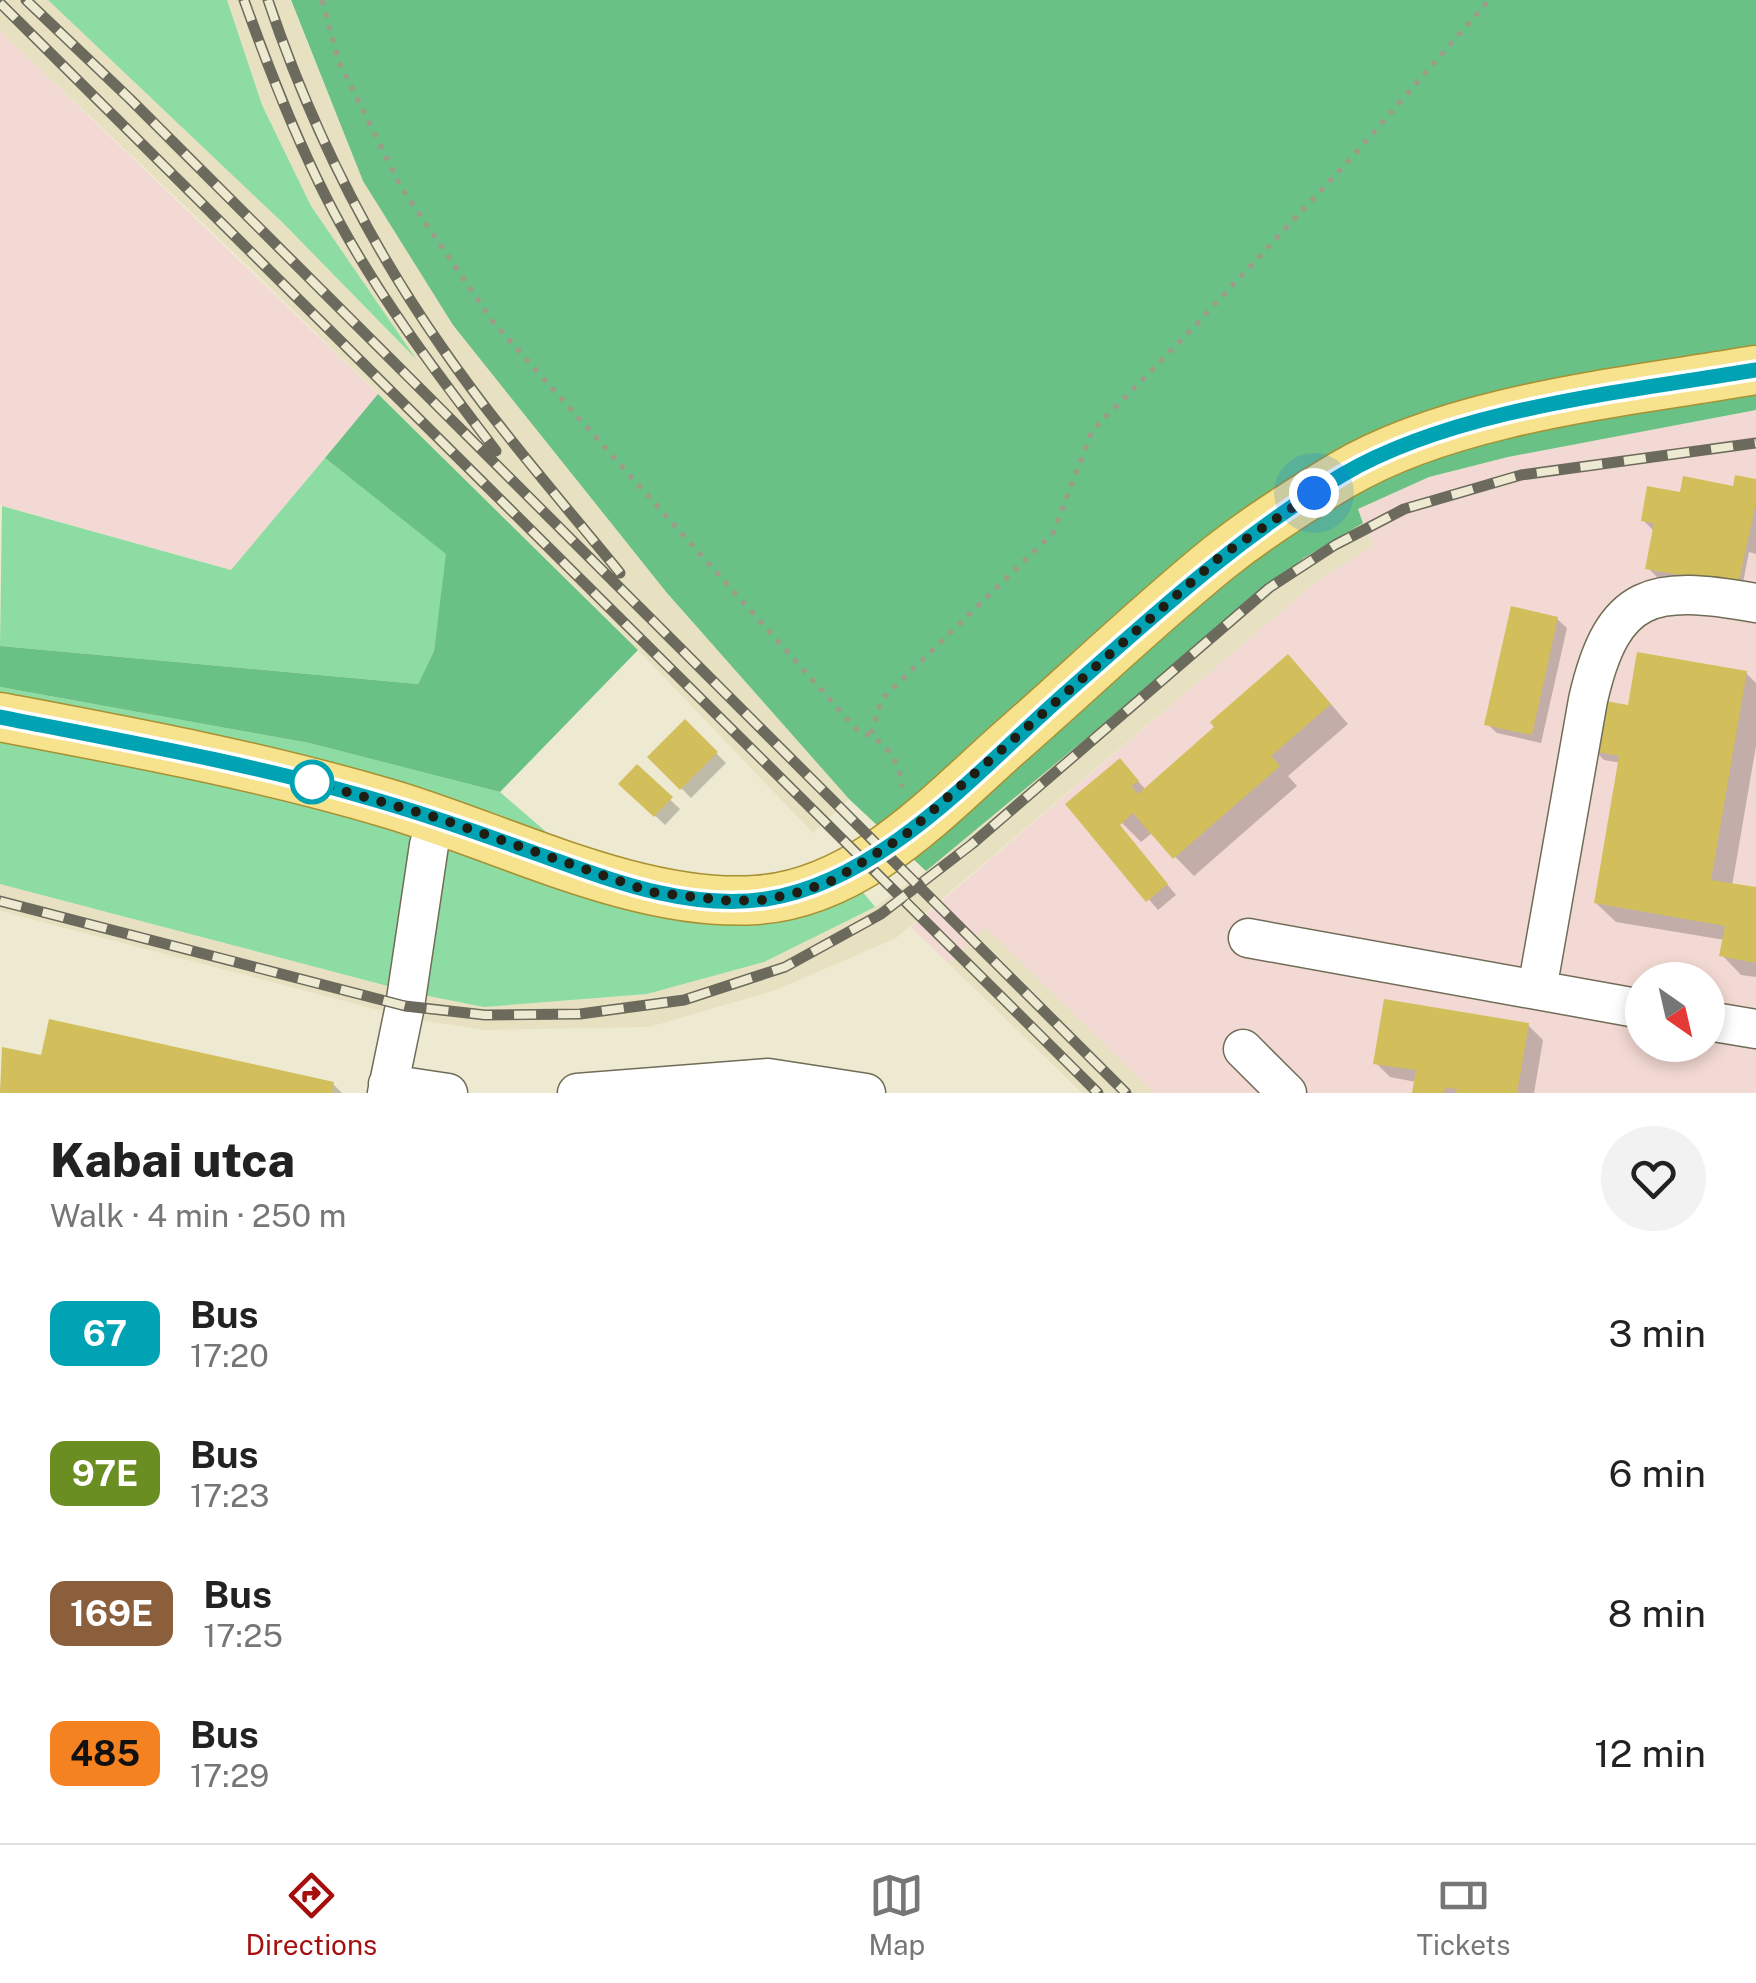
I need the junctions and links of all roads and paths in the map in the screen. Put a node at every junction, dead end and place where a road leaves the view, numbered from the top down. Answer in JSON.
{"nodes":[{"id":1,"x":322,"y":0,"type":"edge"},
{"id":2,"x":1489,"y":0,"type":"edge"},
{"id":3,"x":1756,"y":370,"type":"edge"},
{"id":4,"x":1756,"y":604,"type":"edge"},
{"id":5,"x":0,"y":718,"type":"edge"},
{"id":6,"x":870,"y":734,"type":"junction"},
{"id":7,"x":438,"y":818,"type":"junction"},
{"id":8,"x":904,"y":836,"type":"junction"},
{"id":9,"x":1248,"y":938,"type":"dead end"},
{"id":10,"x":1537,"y":990,"type":"junction"},
{"id":11,"x":1625,"y":1006,"type":"edge"},
{"id":12,"x":1725,"y":1024,"type":"edge"},
{"id":13,"x":1756,"y":1030,"type":"edge"},
{"id":14,"x":1243,"y":1049,"type":"dead end"},
{"id":15,"x":388,"y":1089,"type":"edge"},
{"id":16,"x":448,"y":1093,"type":"edge"},
{"id":17,"x":577,"y":1093,"type":"edge"},
{"id":18,"x":866,"y":1093,"type":"edge"},
{"id":19,"x":1286,"y":1093,"type":"edge"}],
"edges":[{"from":1,"to":6,"type":"path"},
{"from":2,"to":6,"type":"path"},
{"from":3,"to":8,"type":"main road"},
{"from":4,"to":10,"type":"street"},
{"from":5,"to":7,"type":"main road"},
{"from":6,"to":8,"type":"path"},
{"from":7,"to":8,"type":"main road"},
{"from":7,"to":15,"type":"street"},
{"from":9,"to":10,"type":"street"},
{"from":10,"to":11,"type":"street"},
{"from":12,"to":13,"type":"street"},
{"from":14,"to":19,"type":"street"},
{"from":15,"to":16,"type":"street"},
{"from":17,"to":18,"type":"street"}]}
